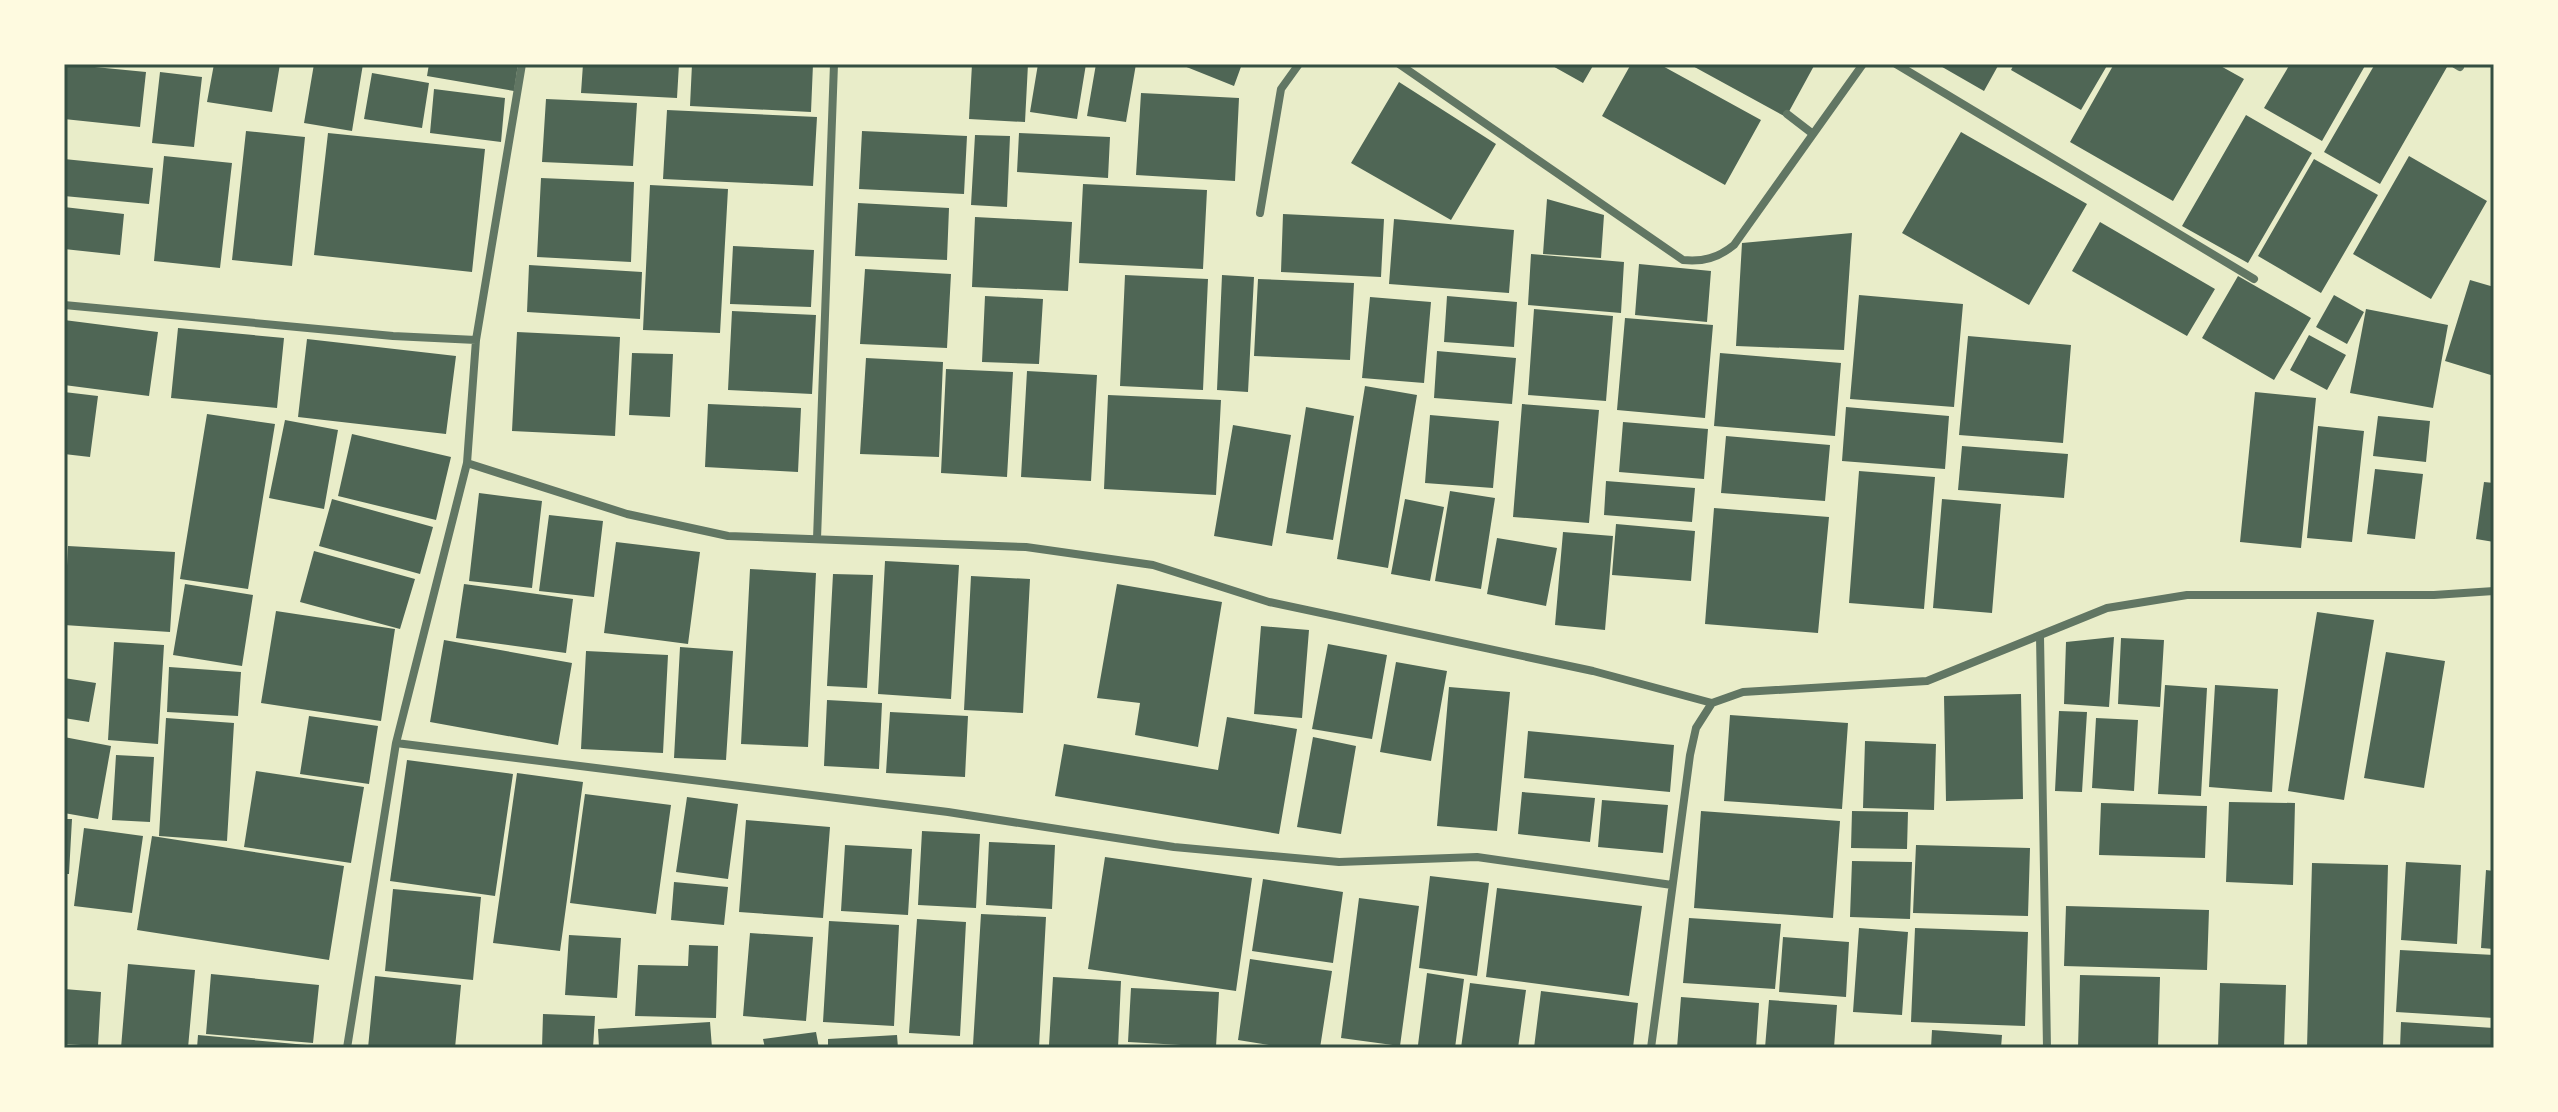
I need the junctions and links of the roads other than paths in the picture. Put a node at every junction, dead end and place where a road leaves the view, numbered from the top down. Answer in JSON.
{"nodes":[{"id":1,"x":522,"y":64,"type":"edge"},
{"id":2,"x":834,"y":64,"type":"edge"},
{"id":3,"x":1299,"y":64,"type":"edge"},
{"id":4,"x":1399,"y":64,"type":"edge"},
{"id":5,"x":1863,"y":64,"type":"edge"},
{"id":6,"x":1896,"y":64,"type":"edge"},
{"id":7,"x":1787,"y":114,"type":"dead end"},
{"id":8,"x":1813,"y":134,"type":"junction"},
{"id":9,"x":1260,"y":213,"type":"dead end"},
{"id":10,"x":2254,"y":279,"type":"dead end"},
{"id":11,"x":64,"y":305,"type":"edge"},
{"id":12,"x":476,"y":340,"type":"junction"},
{"id":13,"x":467,"y":463,"type":"junction"},
{"id":14,"x":817,"y":539,"type":"junction"},
{"id":15,"x":2494,"y":591,"type":"edge"},
{"id":16,"x":2040,"y":636,"type":"junction"},
{"id":17,"x":1712,"y":703,"type":"junction"},
{"id":18,"x":396,"y":743,"type":"junction"},
{"id":19,"x":1672,"y":885,"type":"junction"},
{"id":20,"x":347,"y":1048,"type":"edge"},
{"id":21,"x":1651,"y":1048,"type":"edge"},
{"id":22,"x":2047,"y":1048,"type":"edge"}],
"edges":[{"from":1,"to":12,"type":"street"},
{"from":2,"to":14,"type":"street"},
{"from":3,"to":9,"type":"street"},
{"from":4,"to":8,"type":"street"},
{"from":5,"to":8,"type":"street"},
{"from":6,"to":10,"type":"street"},
{"from":7,"to":8,"type":"street"},
{"from":11,"to":12,"type":"street"},
{"from":12,"to":13,"type":"street"},
{"from":13,"to":14,"type":"street"},
{"from":13,"to":18,"type":"street"},
{"from":14,"to":17,"type":"street"},
{"from":15,"to":16,"type":"street"},
{"from":16,"to":17,"type":"street"},
{"from":16,"to":22,"type":"street"},
{"from":17,"to":19,"type":"street"},
{"from":18,"to":19,"type":"street"},
{"from":18,"to":20,"type":"street"},
{"from":19,"to":21,"type":"street"}]}
